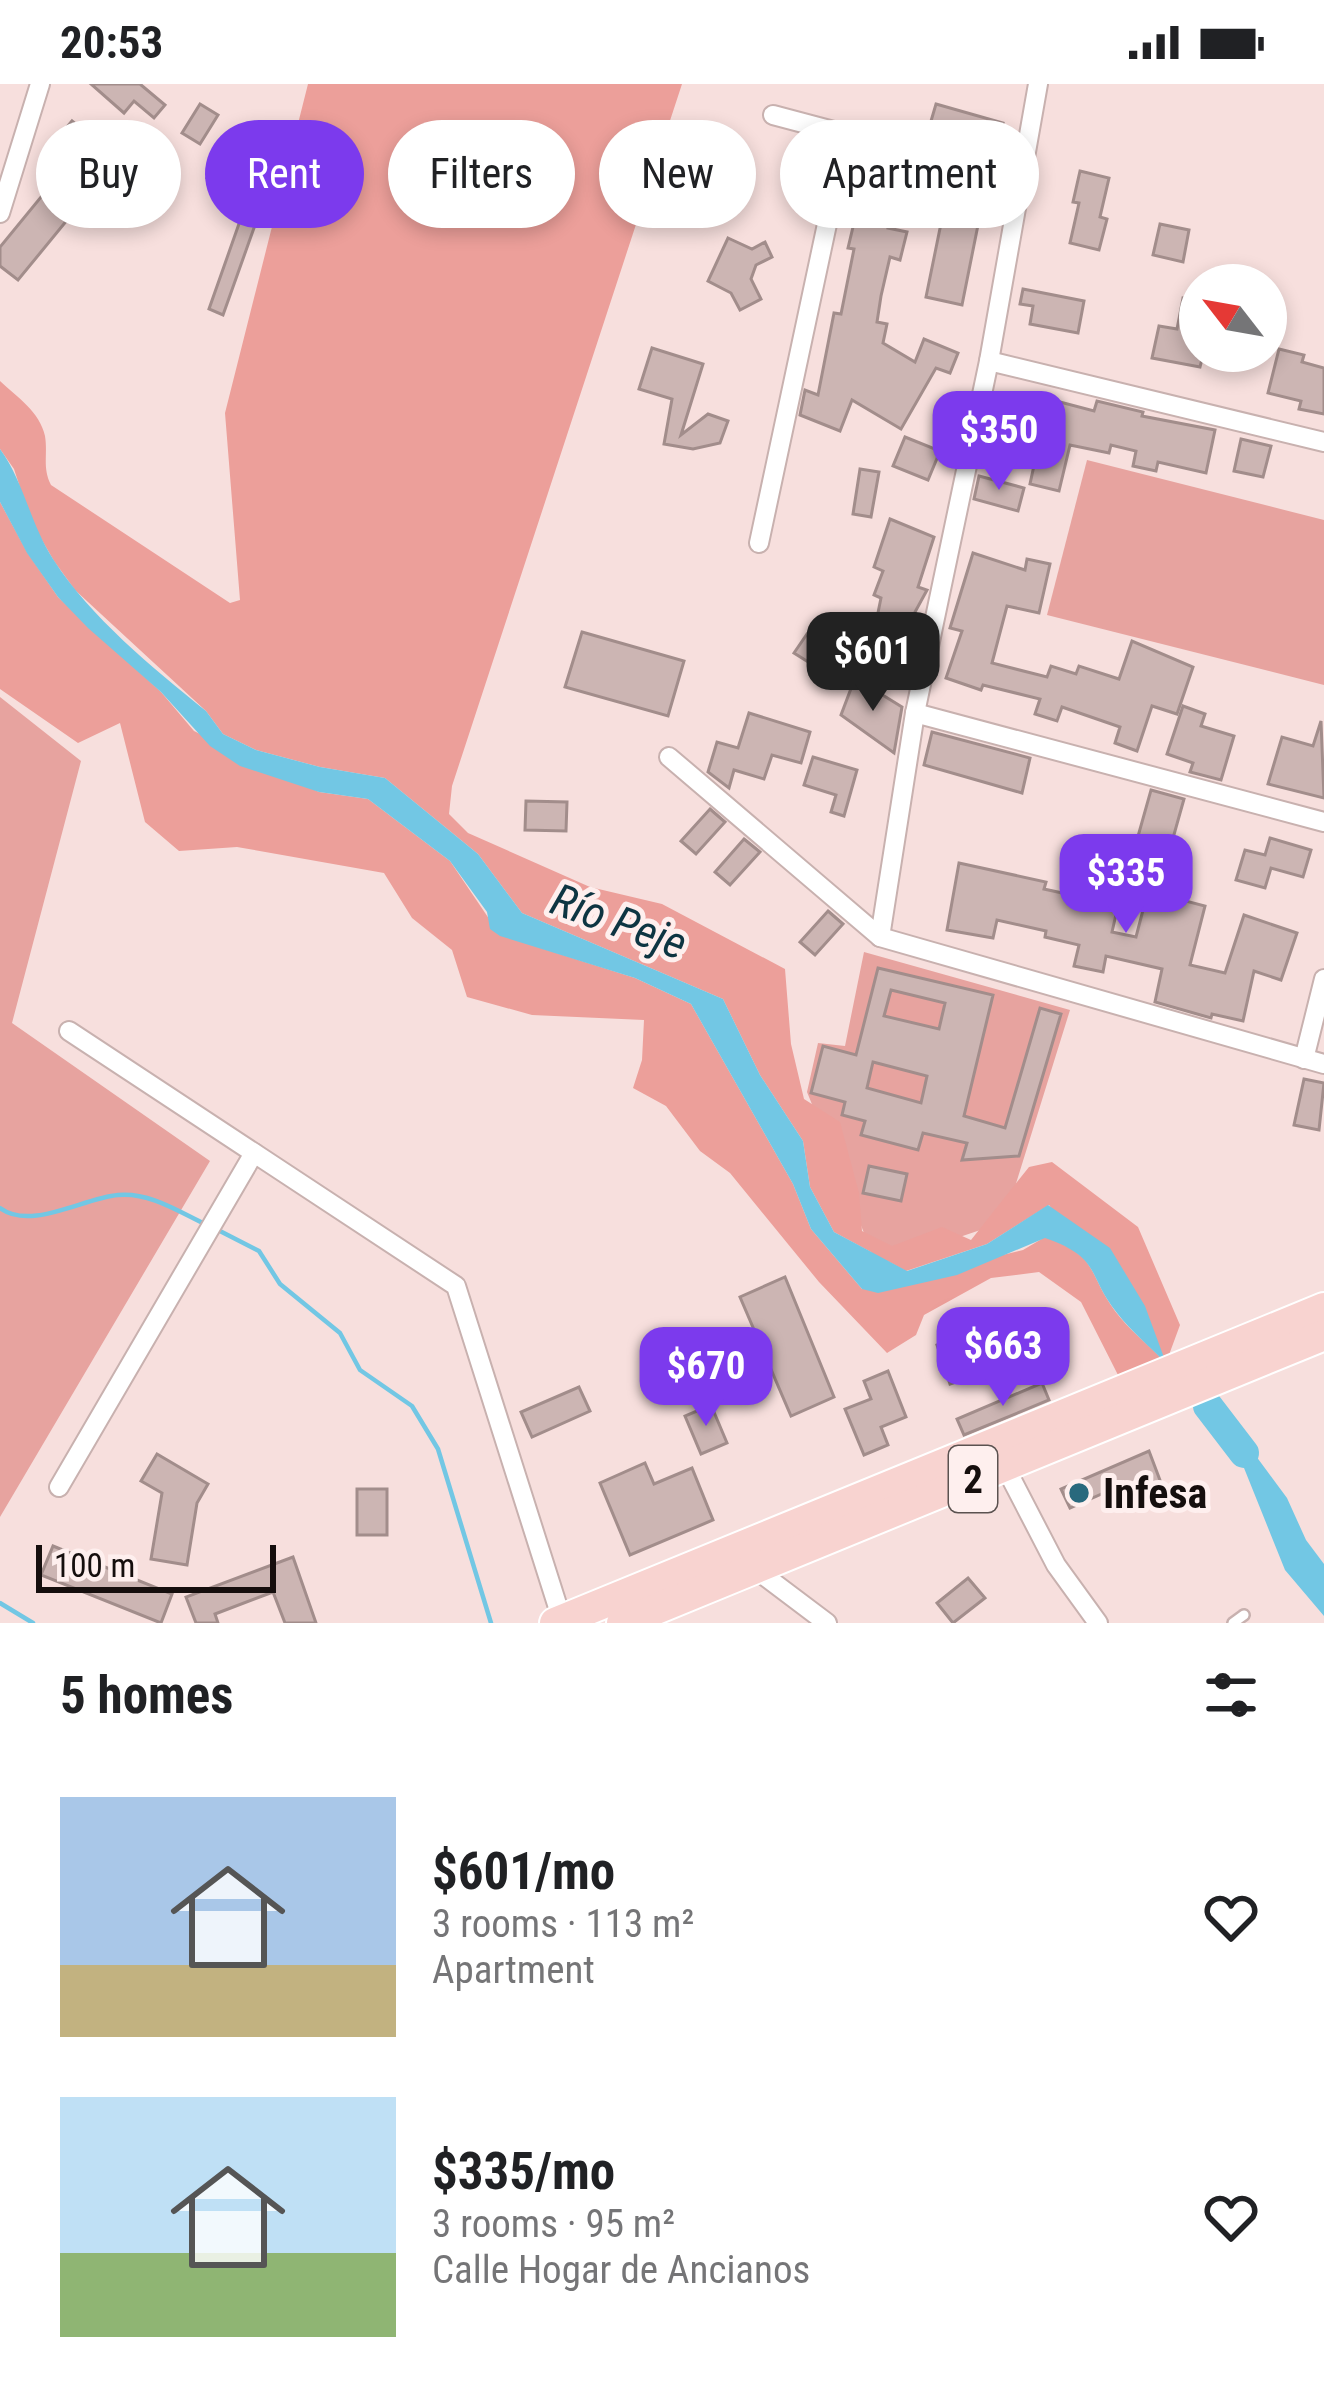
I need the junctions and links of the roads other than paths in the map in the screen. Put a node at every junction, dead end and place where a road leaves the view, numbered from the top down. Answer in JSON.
{"nodes":[{"id":1,"x":40,"y":84,"type":"edge"},
{"id":2,"x":1038,"y":84,"type":"edge"},
{"id":3,"x":773,"y":115,"type":"dead end"},
{"id":4,"x":791,"y":120,"type":"edge"},
{"id":5,"x":1032,"y":120,"type":"edge"},
{"id":6,"x":0,"y":213,"type":"edge"},
{"id":7,"x":826,"y":228,"type":"edge"},
{"id":8,"x":1014,"y":228,"type":"edge"},
{"id":9,"x":989,"y":361,"type":"junction"},
{"id":10,"x":1324,"y":442,"type":"edge"},
{"id":11,"x":759,"y":543,"type":"dead end"},
{"id":12,"x":915,"y":713,"type":"junction"},
{"id":13,"x":669,"y":757,"type":"dead end"},
{"id":14,"x":1324,"y":823,"type":"edge"},
{"id":15,"x":880,"y":937,"type":"junction"},
{"id":16,"x":1324,"y":979,"type":"edge"},
{"id":17,"x":69,"y":1031,"type":"dead end"},
{"id":18,"x":1304,"y":1058,"type":"junction"},
{"id":19,"x":1324,"y":1064,"type":"edge"},
{"id":20,"x":254,"y":1153,"type":"junction"},
{"id":21,"x":1324,"y":1308,"type":"edge"},
{"id":22,"x":1324,"y":1334,"type":"edge"},
{"id":23,"x":999,"y":1454,"type":"junction"},
{"id":24,"x":58,"y":1487,"type":"dead end"},
{"id":25,"x":754,"y":1568,"type":"junction"},
{"id":26,"x":1244,"y":1615,"type":"dead end"},
{"id":27,"x":558,"y":1622,"type":"edge"},
{"id":28,"x":622,"y":1623,"type":"edge"},
{"id":29,"x":827,"y":1623,"type":"edge"},
{"id":30,"x":1098,"y":1623,"type":"edge"},
{"id":31,"x":1233,"y":1623,"type":"edge"}],
"edges":[{"from":1,"to":6,"type":"street"},
{"from":2,"to":5,"type":"street"},
{"from":3,"to":4,"type":"street"},
{"from":7,"to":11,"type":"street"},
{"from":8,"to":9,"type":"street"},
{"from":9,"to":10,"type":"street"},
{"from":9,"to":12,"type":"street"},
{"from":12,"to":14,"type":"street"},
{"from":12,"to":15,"type":"street"},
{"from":13,"to":15,"type":"street"},
{"from":15,"to":18,"type":"street"},
{"from":16,"to":18,"type":"street"},
{"from":17,"to":20,"type":"street"},
{"from":18,"to":19,"type":"street"},
{"from":20,"to":24,"type":"street"},
{"from":20,"to":27,"type":"street"},
{"from":21,"to":23,"type":"highway","number":"2"},
{"from":22,"to":23,"type":"highway","number":"2"},
{"from":23,"to":25,"type":"highway","number":"2"},
{"from":23,"to":27,"type":"highway","number":"2"},
{"from":23,"to":30,"type":"street"},
{"from":25,"to":28,"type":"highway","number":"2"},
{"from":25,"to":29,"type":"street"},
{"from":26,"to":31,"type":"lane"}]}
